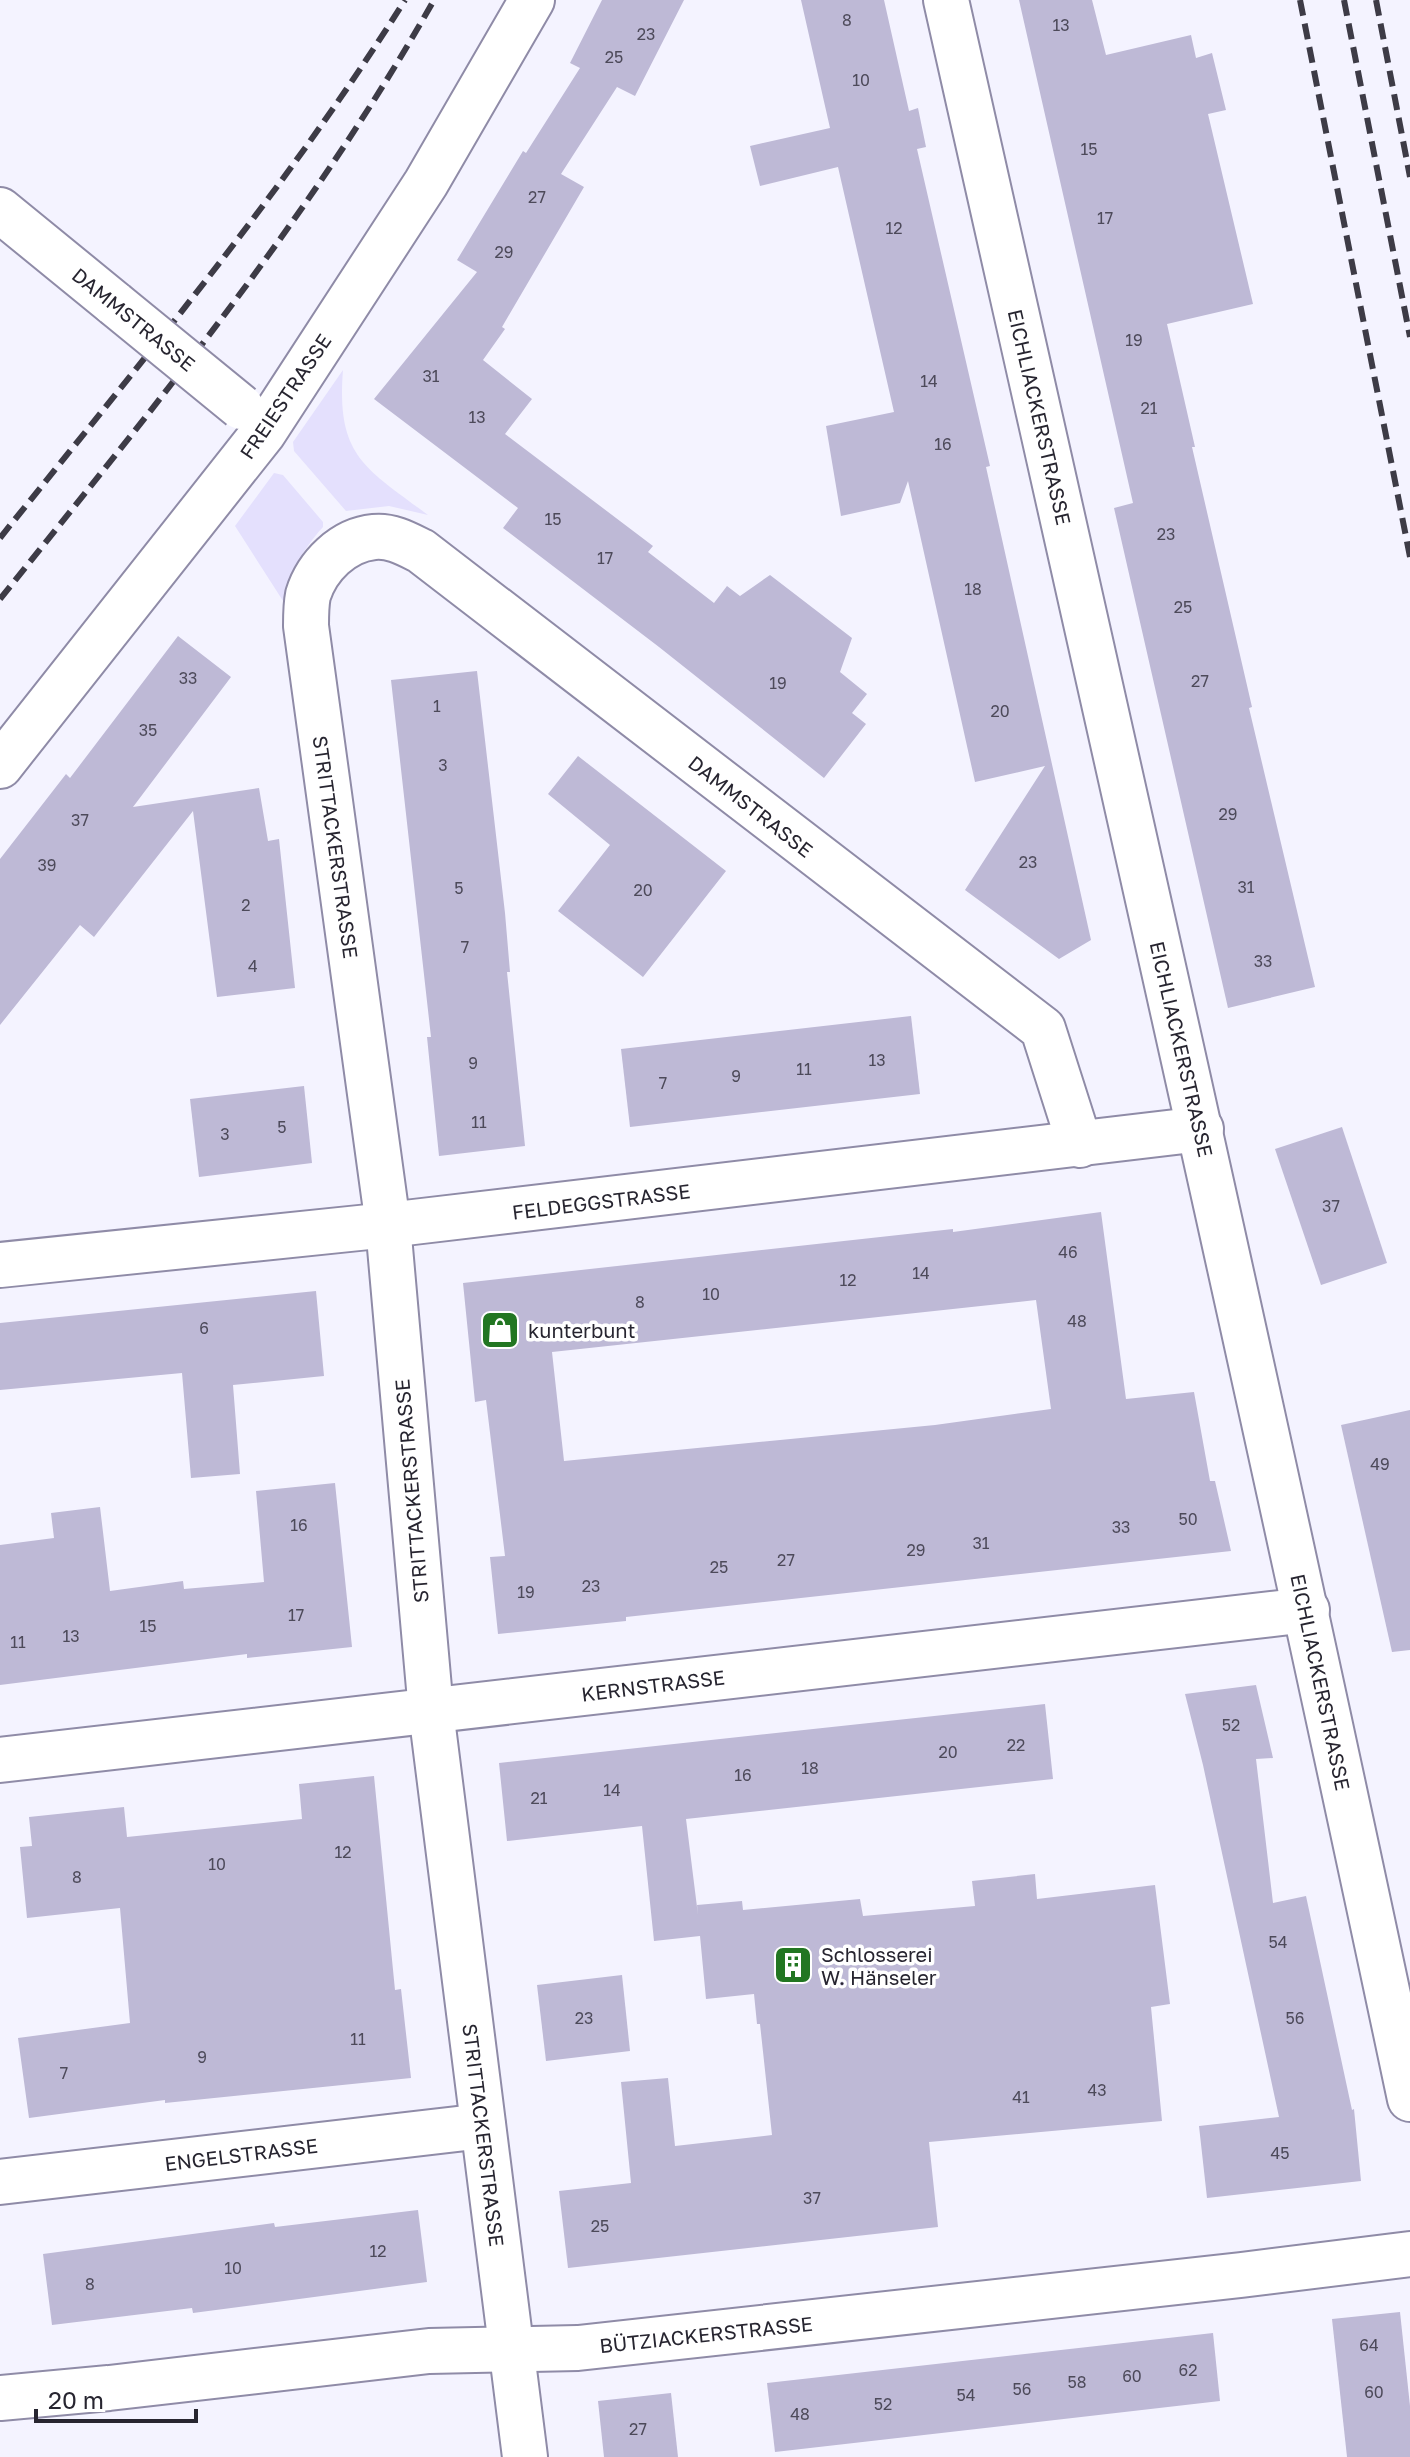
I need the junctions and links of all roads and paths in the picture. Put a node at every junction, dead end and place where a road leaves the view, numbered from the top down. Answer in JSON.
{"nodes":[{"id":1,"x":532,"y":0,"type":"edge"},
{"id":2,"x":946,"y":0,"type":"edge"},
{"id":3,"x":0,"y":210,"type":"edge"},
{"id":4,"x":252,"y":420,"type":"junction"},
{"id":5,"x":352,"y":542,"type":"joint"},
{"id":6,"x":0,"y":766,"type":"edge"},
{"id":7,"x":1201,"y":1129,"type":"junction"},
{"id":8,"x":1080,"y":1145,"type":"junction"},
{"id":9,"x":388,"y":1225,"type":"junction"},
{"id":10,"x":0,"y":1265,"type":"edge"},
{"id":11,"x":1307,"y":1610,"type":"junction"},
{"id":12,"x":431,"y":1711,"type":"junction"},
{"id":13,"x":0,"y":1760,"type":"edge"},
{"id":14,"x":1410,"y":2099,"type":"edge"},
{"id":15,"x":483,"y":2126,"type":"junction"},
{"id":16,"x":0,"y":2182,"type":"edge"},
{"id":17,"x":1410,"y":2254,"type":"edge"},
{"id":18,"x":512,"y":2350,"type":"junction"},
{"id":19,"x":0,"y":2398,"type":"edge"},
{"id":20,"x":525,"y":2457,"type":"edge"}],
"edges":[{"from":1,"to":4,"type":"street","name":"FREIESTRASSE"},
{"from":2,"to":7,"type":"street","name":"EICHLIACKERSTRASSE"},
{"from":3,"to":4,"type":"street","name":"DAMMSTRASSE","bridge":true},
{"from":4,"to":6,"type":"street","name":"FREIESTRASSE"},
{"from":5,"to":8,"type":"street","name":"DAMMSTRASSE"},
{"from":5,"to":9,"type":"street","name":"STRITTACKERSTRASSE"},
{"from":7,"to":8,"type":"street","name":"FELDEGGSTRASSE"},
{"from":7,"to":11,"type":"street","name":"EICHLIACKERSTRASSE"},
{"from":8,"to":9,"type":"street","name":"FELDEGGSTRASSE"},
{"from":9,"to":10,"type":"street","name":"FELDEGGSTRASSE"},
{"from":9,"to":12,"type":"street","name":"STRITTACKERSTRASSE"},
{"from":11,"to":12,"type":"street","name":"KERNSTRASSE"},
{"from":11,"to":14,"type":"street","name":"EICHLIACKERSTRASSE"},
{"from":12,"to":13,"type":"street","name":"KERNSTRASSE"},
{"from":12,"to":15,"type":"street","name":"STRITTACKERSTRASSE"},
{"from":15,"to":16,"type":"street","name":"ENGELSTRASSE"},
{"from":15,"to":18,"type":"street","name":"STRITTACKERSTRASSE"},
{"from":17,"to":18,"type":"street","name":"BÜTZIACKERSTRASSE"},
{"from":18,"to":19,"type":"street","name":"BÜTZIACKERSTRASSE"},
{"from":18,"to":20,"type":"street","name":"STRITTACKERSTRASSE"}]}
